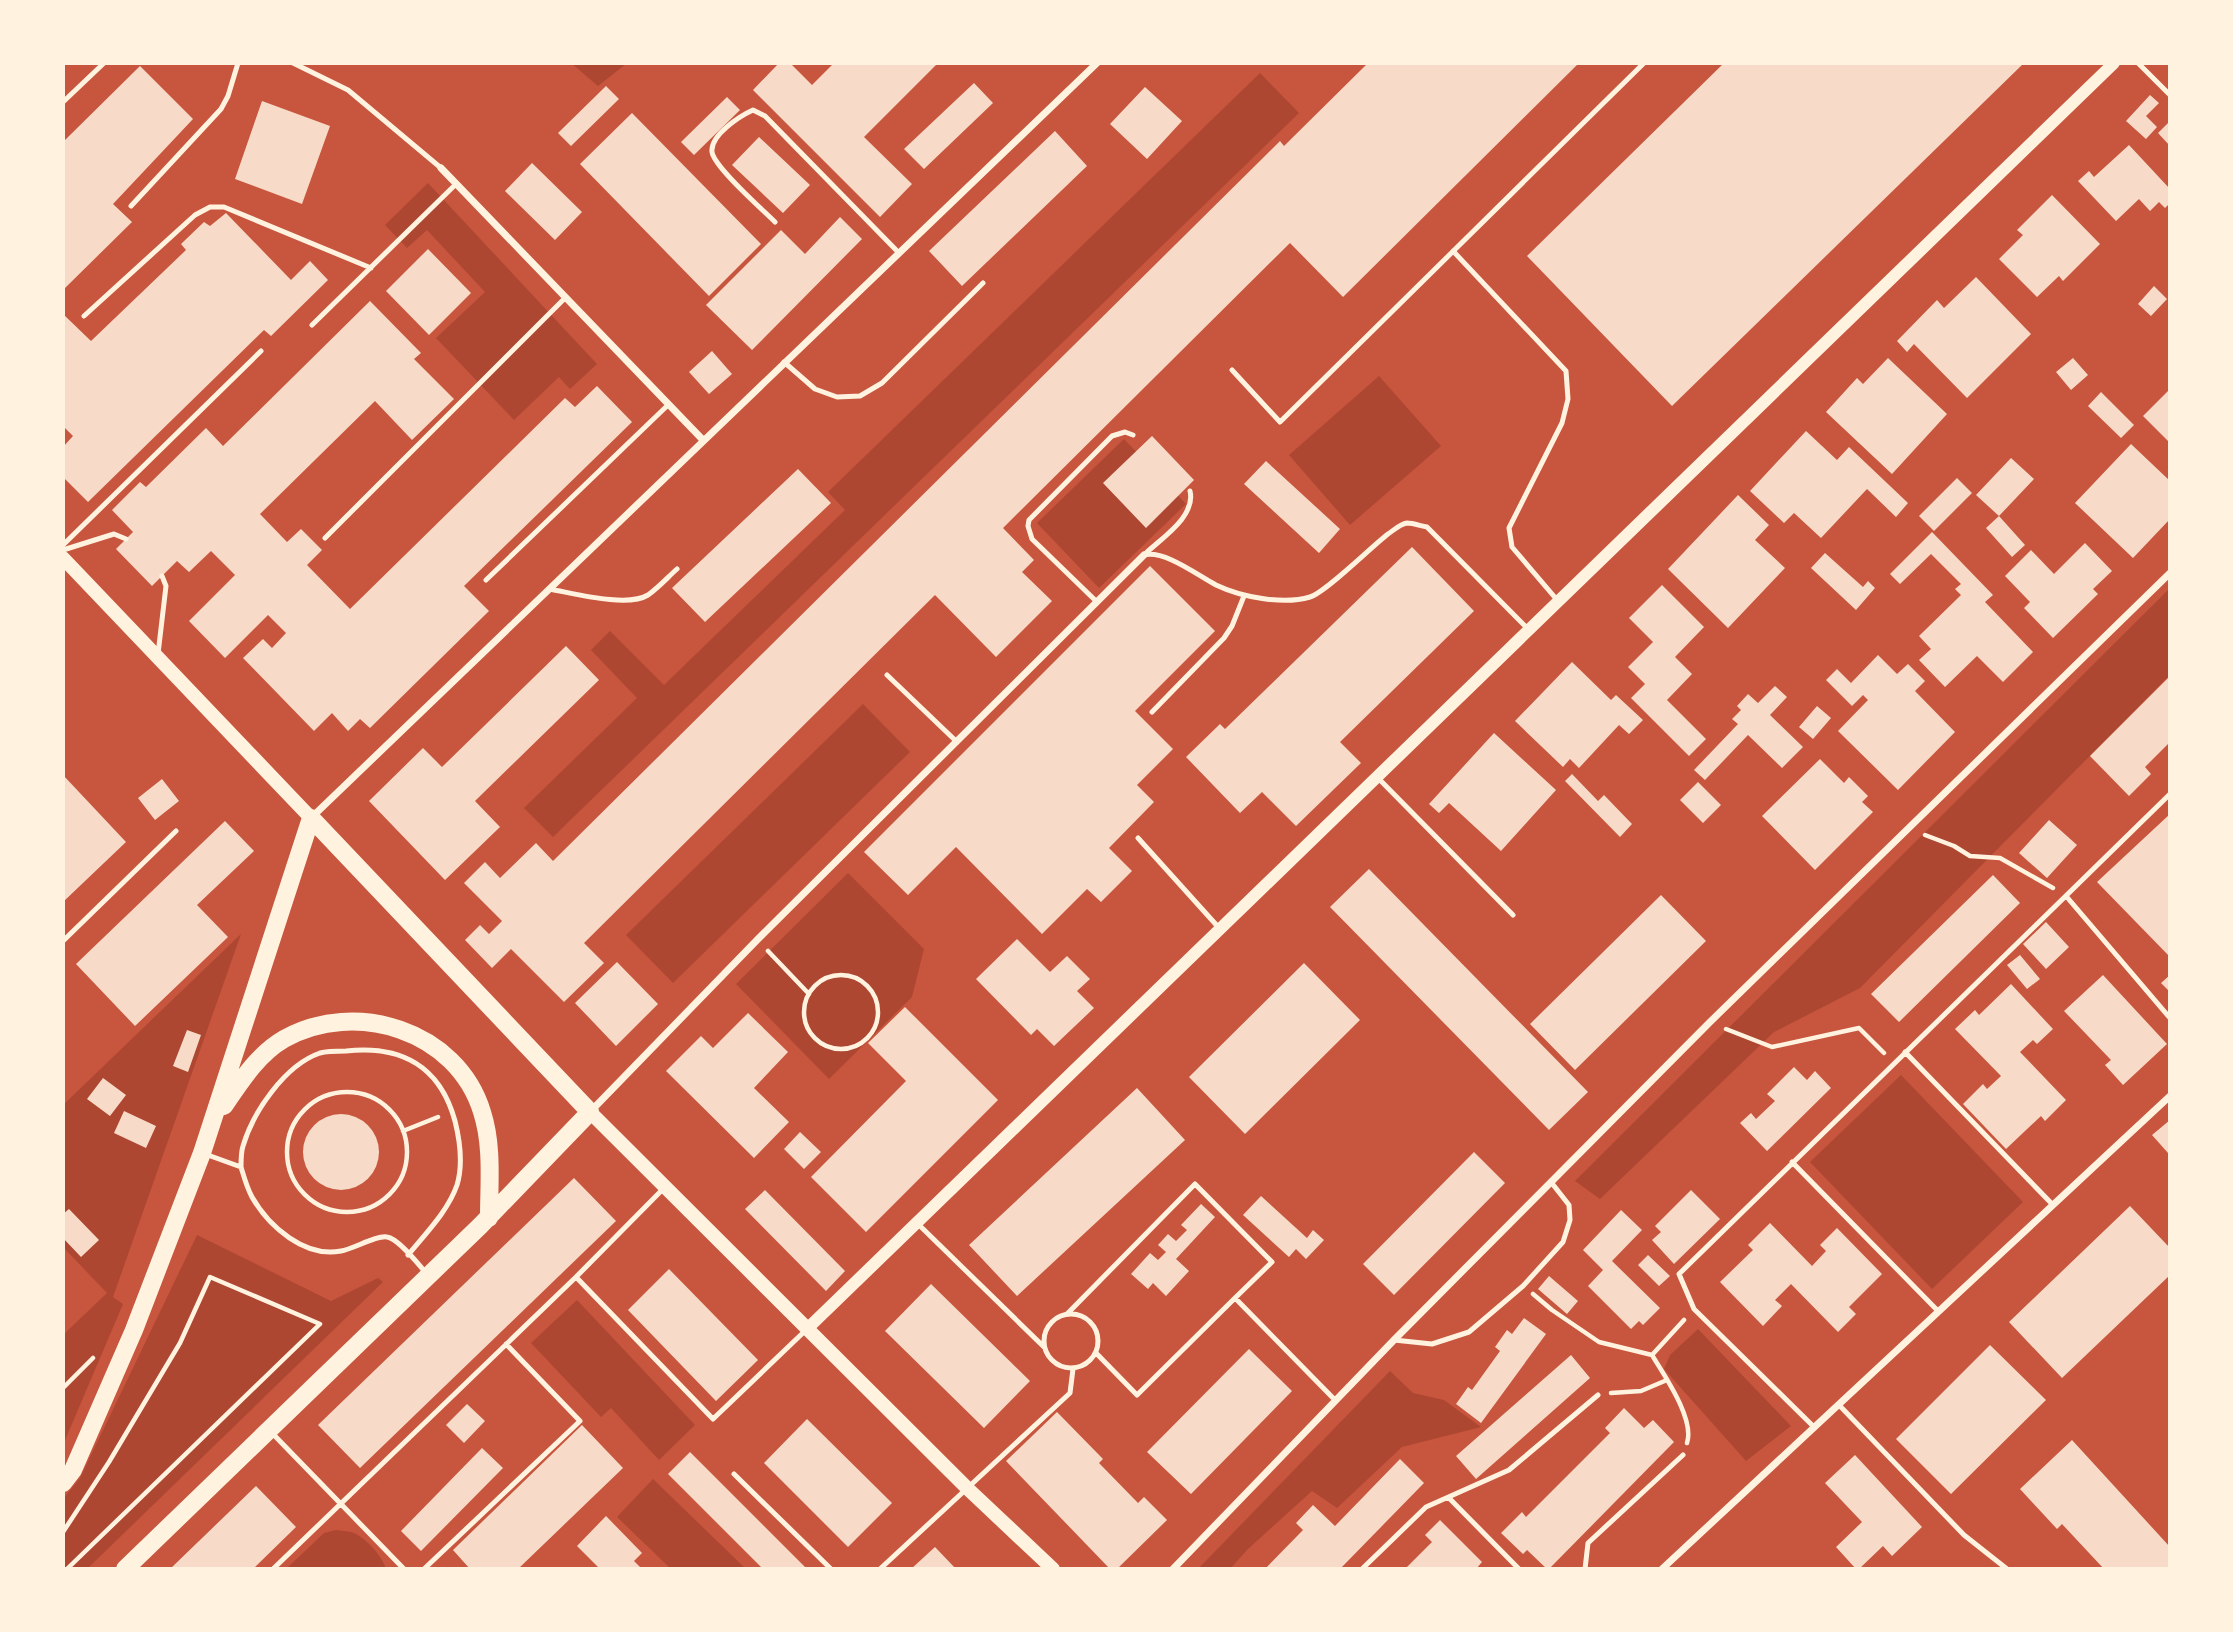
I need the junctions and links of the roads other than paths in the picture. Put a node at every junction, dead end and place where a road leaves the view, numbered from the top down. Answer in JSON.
{"nodes":[{"id":1,"x":104,"y":63,"type":"edge"},
{"id":2,"x":239,"y":63,"type":"edge"},
{"id":3,"x":293,"y":63,"type":"edge"},
{"id":4,"x":1097,"y":63,"type":"edge"},
{"id":5,"x":1643,"y":63,"type":"edge"},
{"id":6,"x":2114,"y":63,"type":"edge"},
{"id":7,"x":2138,"y":63,"type":"edge"},
{"id":8,"x":2170,"y":95,"type":"edge"},
{"id":9,"x":63,"y":102,"type":"edge"},
{"id":10,"x":441,"y":168,"type":"joint"},
{"id":11,"x":456,"y":184,"type":"junction"},
{"id":12,"x":131,"y":206,"type":"dead end"},
{"id":13,"x":775,"y":222,"type":"dead end"},
{"id":14,"x":1453,"y":251,"type":"junction"},
{"id":15,"x":899,"y":253,"type":"junction"},
{"id":16,"x":371,"y":268,"type":"junction"},
{"id":17,"x":983,"y":283,"type":"dead end"},
{"id":18,"x":566,"y":298,"type":"junction"},
{"id":19,"x":84,"y":316,"type":"dead end"},
{"id":20,"x":312,"y":325,"type":"dead end"},
{"id":21,"x":261,"y":351,"type":"dead end"},
{"id":22,"x":784,"y":362,"type":"junction"},
{"id":23,"x":1232,"y":370,"type":"dead end"},
{"id":24,"x":669,"y":404,"type":"junction"},
{"id":25,"x":1133,"y":435,"type":"dead end"},
{"id":26,"x":703,"y":440,"type":"junction"},
{"id":27,"x":1190,"y":491,"type":"dead end"},
{"id":28,"x":325,"y":538,"type":"dead end"},
{"id":29,"x":126,"y":539,"type":"dead end"},
{"id":30,"x":63,"y":547,"type":"edge"},
{"id":31,"x":1144,"y":555,"type":"junction"},
{"id":32,"x":63,"y":558,"type":"edge"},
{"id":33,"x":677,"y":569,"type":"dead end"},
{"id":34,"x":2170,"y":573,"type":"edge"},
{"id":35,"x":162,"y":576,"type":"dead end"},
{"id":36,"x":486,"y":580,"type":"dead end"},
{"id":37,"x":549,"y":589,"type":"junction"},
{"id":38,"x":1244,"y":596,"type":"junction"},
{"id":39,"x":1558,"y":601,"type":"junction"},
{"id":40,"x":1097,"y":602,"type":"junction"},
{"id":41,"x":1529,"y":629,"type":"junction"},
{"id":42,"x":158,"y":657,"type":"junction"},
{"id":43,"x":887,"y":675,"type":"dead end"},
{"id":44,"x":1152,"y":712,"type":"dead end"},
{"id":45,"x":957,"y":742,"type":"junction"},
{"id":46,"x":1377,"y":777,"type":"junction"},
{"id":47,"x":2170,"y":794,"type":"edge"},
{"id":48,"x":311,"y":818,"type":"junction"},
{"id":49,"x":176,"y":831,"type":"dead end"},
{"id":50,"x":1138,"y":838,"type":"dead end"},
{"id":51,"x":2066,"y":896,"type":"junction"},
{"id":52,"x":1513,"y":915,"type":"dead end"},
{"id":53,"x":1220,"y":929,"type":"junction"},
{"id":54,"x":63,"y":941,"type":"edge"},
{"id":55,"x":2170,"y":1018,"type":"edge"},
{"id":56,"x":1905,"y":1052,"type":"junction"},
{"id":57,"x":2170,"y":1096,"type":"edge"},
{"id":58,"x":590,"y":1112,"type":"junction"},
{"id":59,"x":211,"y":1126,"type":"junction"},
{"id":60,"x":202,"y":1153,"type":"junction"},
{"id":61,"x":1792,"y":1162,"type":"junction"},
{"id":62,"x":241,"y":1167,"type":"junction"},
{"id":63,"x":1551,"y":1182,"type":"junction"},
{"id":64,"x":664,"y":1188,"type":"junction"},
{"id":65,"x":2053,"y":1205,"type":"junction"},
{"id":66,"x":489,"y":1218,"type":"junction"},
{"id":67,"x":917,"y":1223,"type":"junction"},
{"id":68,"x":408,"y":1255,"type":"junction"},
{"id":69,"x":429,"y":1276,"type":"junction"},
{"id":70,"x":576,"y":1277,"type":"junction"},
{"id":71,"x":1235,"y":1298,"type":"junction"},
{"id":72,"x":1938,"y":1311,"type":"junction"},
{"id":73,"x":1067,"y":1314,"type":"junction"},
{"id":74,"x":807,"y":1329,"type":"junction"},
{"id":75,"x":1394,"y":1340,"type":"junction"},
{"id":76,"x":506,"y":1344,"type":"junction"},
{"id":77,"x":1044,"y":1347,"type":"junction"},
{"id":78,"x":1096,"y":1353,"type":"junction"},
{"id":79,"x":1073,"y":1369,"type":"junction"},
{"id":80,"x":1598,"y":1395,"type":"road end"},
{"id":81,"x":1335,"y":1400,"type":"junction"},
{"id":82,"x":1839,"y":1405,"type":"junction"},
{"id":83,"x":1814,"y":1427,"type":"junction"},
{"id":84,"x":270,"y":1431,"type":"junction"},
{"id":85,"x":1683,"y":1455,"type":"road end"},
{"id":86,"x":734,"y":1474,"type":"dead end"},
{"id":87,"x":63,"y":1483,"type":"edge"},
{"id":88,"x":967,"y":1488,"type":"junction"},
{"id":89,"x":1449,"y":1498,"type":"junction"},
{"id":90,"x":341,"y":1504,"type":"junction"},
{"id":91,"x":125,"y":1569,"type":"edge"},
{"id":92,"x":272,"y":1569,"type":"edge"},
{"id":93,"x":404,"y":1569,"type":"edge"},
{"id":94,"x":424,"y":1569,"type":"edge"},
{"id":95,"x":831,"y":1569,"type":"edge"},
{"id":96,"x":880,"y":1569,"type":"edge"},
{"id":97,"x":1053,"y":1569,"type":"edge"},
{"id":98,"x":1173,"y":1569,"type":"edge"},
{"id":99,"x":1362,"y":1569,"type":"edge"},
{"id":100,"x":1519,"y":1569,"type":"edge"},
{"id":101,"x":1585,"y":1569,"type":"edge"},
{"id":102,"x":1662,"y":1569,"type":"edge"},
{"id":103,"x":2007,"y":1569,"type":"edge"}],
"edges":[{"from":1,"to":9,"type":"lane"},
{"from":2,"to":12,"type":"lane"},
{"from":3,"to":10,"type":"lane"},
{"from":4,"to":15,"type":"street"},
{"from":5,"to":14,"type":"lane"},
{"from":6,"to":39,"type":"street"},
{"from":7,"to":8,"type":"lane"},
{"from":10,"to":11,"type":"street"},
{"from":11,"to":16,"type":"lane"},
{"from":11,"to":18,"type":"street"},
{"from":13,"to":15,"type":"lane"},
{"from":14,"to":23,"type":"lane"},
{"from":14,"to":39,"type":"lane"},
{"from":15,"to":22,"type":"street"},
{"from":16,"to":19,"type":"lane"},
{"from":16,"to":20,"type":"lane"},
{"from":17,"to":22,"type":"lane"},
{"from":18,"to":24,"type":"street"},
{"from":18,"to":28,"type":"lane"},
{"from":21,"to":30,"type":"lane"},
{"from":22,"to":26,"type":"street"},
{"from":24,"to":26,"type":"street"},
{"from":24,"to":36,"type":"lane"},
{"from":25,"to":40,"type":"lane"},
{"from":26,"to":37,"type":"street"},
{"from":27,"to":31,"type":"lane"},
{"from":29,"to":30,"type":"lane"},
{"from":31,"to":38,"type":"lane"},
{"from":31,"to":40,"type":"street"},
{"from":32,"to":42,"type":"main road"},
{"from":33,"to":37,"type":"lane"},
{"from":34,"to":63,"type":"street"},
{"from":35,"to":42,"type":"lane"},
{"from":37,"to":48,"type":"street"},
{"from":38,"to":41,"type":"lane"},
{"from":38,"to":44,"type":"lane"},
{"from":39,"to":41,"type":"street"},
{"from":40,"to":45,"type":"street"},
{"from":41,"to":46,"type":"street"},
{"from":42,"to":48,"type":"main road"},
{"from":43,"to":45,"type":"lane"},
{"from":45,"to":58,"type":"street"},
{"from":46,"to":52,"type":"lane"},
{"from":46,"to":53,"type":"street"},
{"from":47,"to":51,"type":"lane"},
{"from":48,"to":58,"type":"main road"},
{"from":48,"to":59,"type":"main road"},
{"from":49,"to":54,"type":"lane"},
{"from":50,"to":53,"type":"lane"},
{"from":51,"to":55,"type":"lane"},
{"from":51,"to":56,"type":"lane"},
{"from":53,"to":67,"type":"street"},
{"from":56,"to":61,"type":"lane"},
{"from":56,"to":65,"type":"lane"},
{"from":57,"to":65,"type":"street"},
{"from":58,"to":64,"type":"main road"},
{"from":58,"to":66,"type":"main road"},
{"from":59,"to":60,"type":"main road"},
{"from":59,"to":66,"type":"main road"},
{"from":60,"to":62,"type":"lane"},
{"from":60,"to":87,"type":"main road"},
{"from":61,"to":72,"type":"lane"},
{"from":61,"to":83,"type":"lane"},
{"from":62,"to":68,"type":"lane"},
{"from":62,"to":68,"type":"lane"},
{"from":63,"to":75,"type":"street"},
{"from":63,"to":75,"type":"lane"},
{"from":64,"to":70,"type":"lane"},
{"from":64,"to":74,"type":"main road"},
{"from":65,"to":72,"type":"street"},
{"from":66,"to":69,"type":"main road"},
{"from":67,"to":74,"type":"street"},
{"from":67,"to":77,"type":"lane"},
{"from":68,"to":69,"type":"lane"},
{"from":69,"to":84,"type":"main road"},
{"from":70,"to":74,"type":"lane"},
{"from":70,"to":76,"type":"lane"},
{"from":71,"to":73,"type":"lane"},
{"from":71,"to":78,"type":"lane"},
{"from":71,"to":81,"type":"lane"},
{"from":72,"to":82,"type":"street"},
{"from":73,"to":77,"type":"lane"},
{"from":73,"to":78,"type":"lane"},
{"from":74,"to":88,"type":"main road"},
{"from":75,"to":81,"type":"street"},
{"from":76,"to":90,"type":"lane"},
{"from":76,"to":94,"type":"lane"},
{"from":77,"to":79,"type":"lane"},
{"from":78,"to":79,"type":"lane"},
{"from":79,"to":88,"type":"lane"},
{"from":80,"to":89,"type":"lane"},
{"from":81,"to":98,"type":"street"},
{"from":82,"to":83,"type":"street"},
{"from":82,"to":103,"type":"lane"},
{"from":83,"to":102,"type":"street"},
{"from":84,"to":90,"type":"lane"},
{"from":84,"to":91,"type":"main road"},
{"from":85,"to":101,"type":"lane"},
{"from":86,"to":95,"type":"lane"},
{"from":88,"to":96,"type":"lane"},
{"from":88,"to":97,"type":"main road"},
{"from":89,"to":99,"type":"lane"},
{"from":89,"to":100,"type":"lane"},
{"from":90,"to":92,"type":"lane"},
{"from":90,"to":93,"type":"lane"}]}
